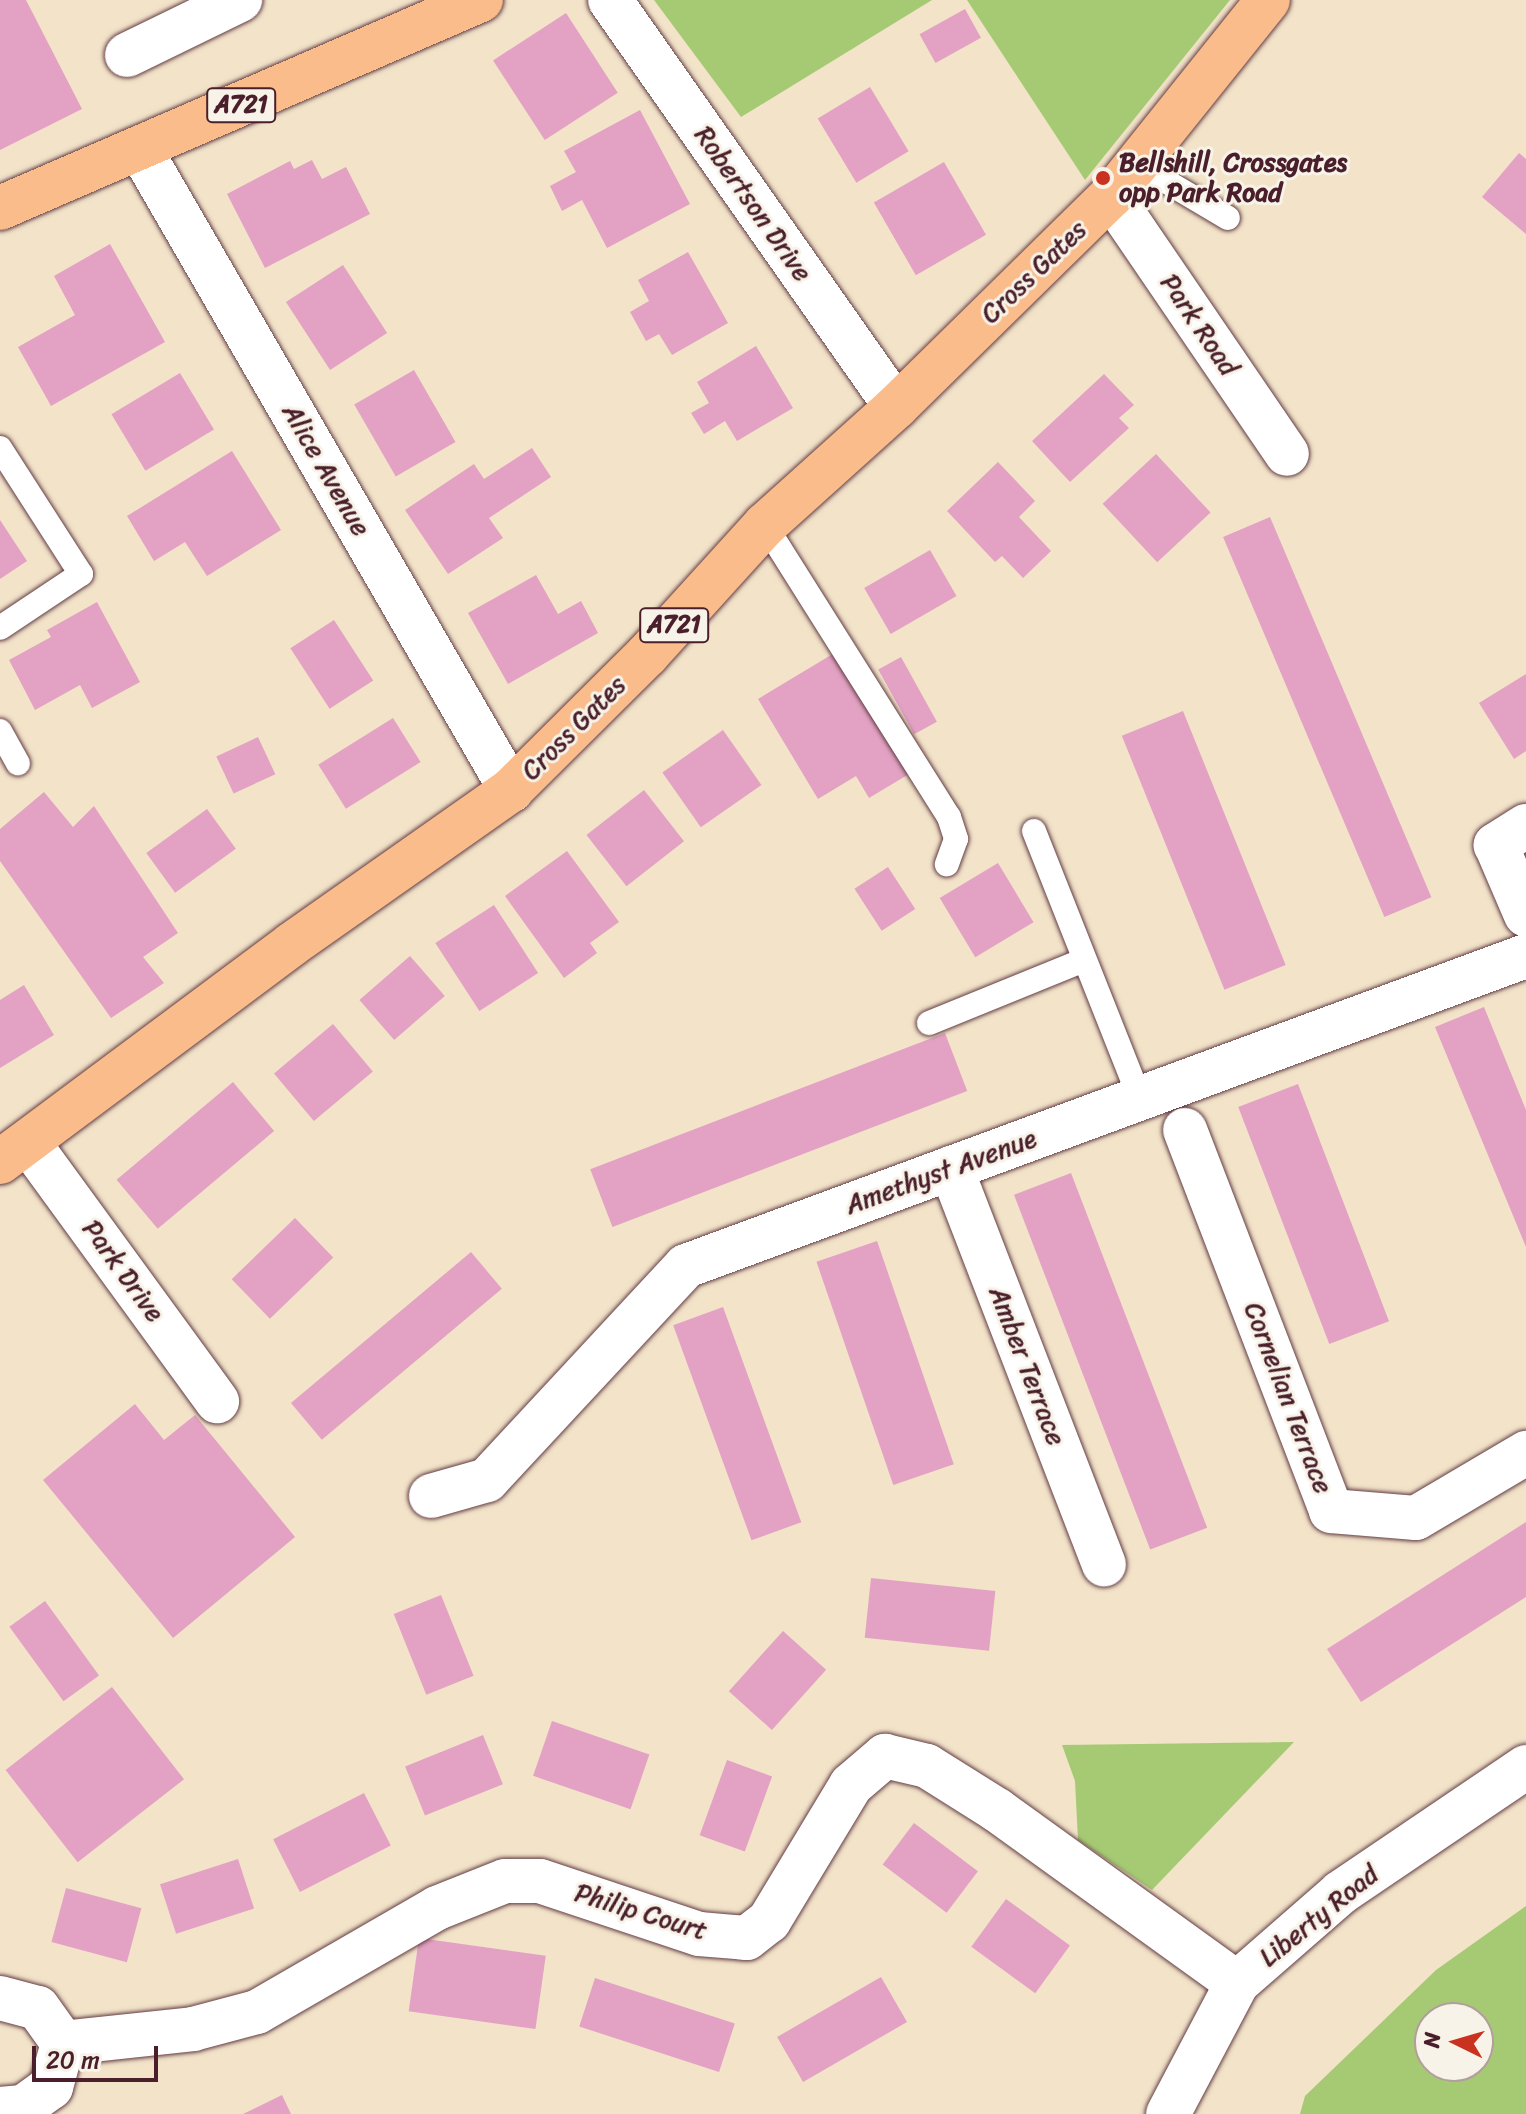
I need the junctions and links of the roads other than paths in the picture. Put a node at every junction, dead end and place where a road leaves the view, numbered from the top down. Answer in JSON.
{"nodes":[{"id":1,"x":240,"y":0,"type":"edge"},
{"id":2,"x":481,"y":0,"type":"edge"},
{"id":3,"x":610,"y":0,"type":"edge"},
{"id":4,"x":1268,"y":0,"type":"edge"},
{"id":5,"x":127,"y":55,"type":"dead end"},
{"id":6,"x":140,"y":149,"type":"junction"},
{"id":7,"x":1126,"y":181,"type":"junction"},
{"id":8,"x":0,"y":208,"type":"edge"},
{"id":9,"x":1228,"y":218,"type":"dead end"},
{"id":10,"x":896,"y":407,"type":"junction"},
{"id":11,"x":0,"y":448,"type":"edge"},
{"id":12,"x":1287,"y":454,"type":"dead end"},
{"id":13,"x":765,"y":525,"type":"junction"},
{"id":14,"x":0,"y":628,"type":"edge"},
{"id":15,"x":0,"y":731,"type":"edge"},
{"id":16,"x":18,"y":763,"type":"dead end"},
{"id":17,"x":511,"y":790,"type":"junction"},
{"id":18,"x":1034,"y":831,"type":"dead end"},
{"id":19,"x":1511,"y":836,"type":"edge"},
{"id":20,"x":947,"y":864,"type":"dead end"},
{"id":21,"x":1526,"y":915,"type":"edge"},
{"id":22,"x":1526,"y":956,"type":"edge"},
{"id":23,"x":1084,"y":960,"type":"junction"},
{"id":24,"x":929,"y":1023,"type":"dead end"},
{"id":25,"x":1140,"y":1099,"type":"junction"},
{"id":26,"x":1185,"y":1130,"type":"dead end"},
{"id":27,"x":14,"y":1152,"type":"edge"},
{"id":28,"x":951,"y":1168,"type":"junction"},
{"id":29,"x":217,"y":1401,"type":"dead end"},
{"id":30,"x":1526,"y":1453,"type":"edge"},
{"id":31,"x":431,"y":1496,"type":"dead end"},
{"id":32,"x":1104,"y":1564,"type":"dead end"},
{"id":33,"x":1526,"y":1767,"type":"edge"},
{"id":34,"x":1237,"y":1983,"type":"junction"},
{"id":35,"x":0,"y":1998,"type":"edge"},
{"id":36,"x":63,"y":2043,"type":"junction"},
{"id":37,"x":0,"y":2109,"type":"edge"},
{"id":38,"x":1168,"y":2114,"type":"edge"}],
"edges":[{"from":1,"to":5,"type":"street"},
{"from":2,"to":6,"type":"main road","number":"A721"},
{"from":3,"to":10,"type":"street","name":"Robertson Drive"},
{"from":4,"to":7,"type":"main road","name":"Cross Gates","number":"A721"},
{"from":6,"to":8,"type":"main road","number":"A721"},
{"from":6,"to":17,"type":"street","name":"Alice Avenue"},
{"from":7,"to":9,"type":"lane"},
{"from":7,"to":10,"type":"main road","name":"Cross Gates","number":"A721"},
{"from":7,"to":12,"type":"street","name":"Park Road"},
{"from":10,"to":13,"type":"main road","name":"Cross Gates","number":"A721"},
{"from":11,"to":14,"type":"lane"},
{"from":13,"to":17,"type":"main road","name":"Cross Gates","number":"A721"},
{"from":13,"to":20,"type":"lane"},
{"from":15,"to":16,"type":"lane"},
{"from":17,"to":27,"type":"main road","name":"Cross Gates","number":"A721"},
{"from":18,"to":23,"type":"lane"},
{"from":19,"to":21,"type":"street"},
{"from":22,"to":25,"type":"street","name":"Amethyst Avenue"},
{"from":23,"to":24,"type":"lane"},
{"from":23,"to":25,"type":"lane"},
{"from":25,"to":28,"type":"street","name":"Amethyst Avenue"},
{"from":26,"to":30,"type":"street","name":"Cornelian Terrace"},
{"from":27,"to":29,"type":"street","name":"Park Drive"},
{"from":28,"to":31,"type":"street","name":"Amethyst Avenue"},
{"from":28,"to":32,"type":"street","name":"Amber Terrace"},
{"from":33,"to":34,"type":"street","name":"Liberty Road"},
{"from":34,"to":36,"type":"street","name":"Philip Court"},
{"from":34,"to":38,"type":"street","name":"Liberty Road"},
{"from":35,"to":36,"type":"street"},
{"from":36,"to":37,"type":"street"}]}
